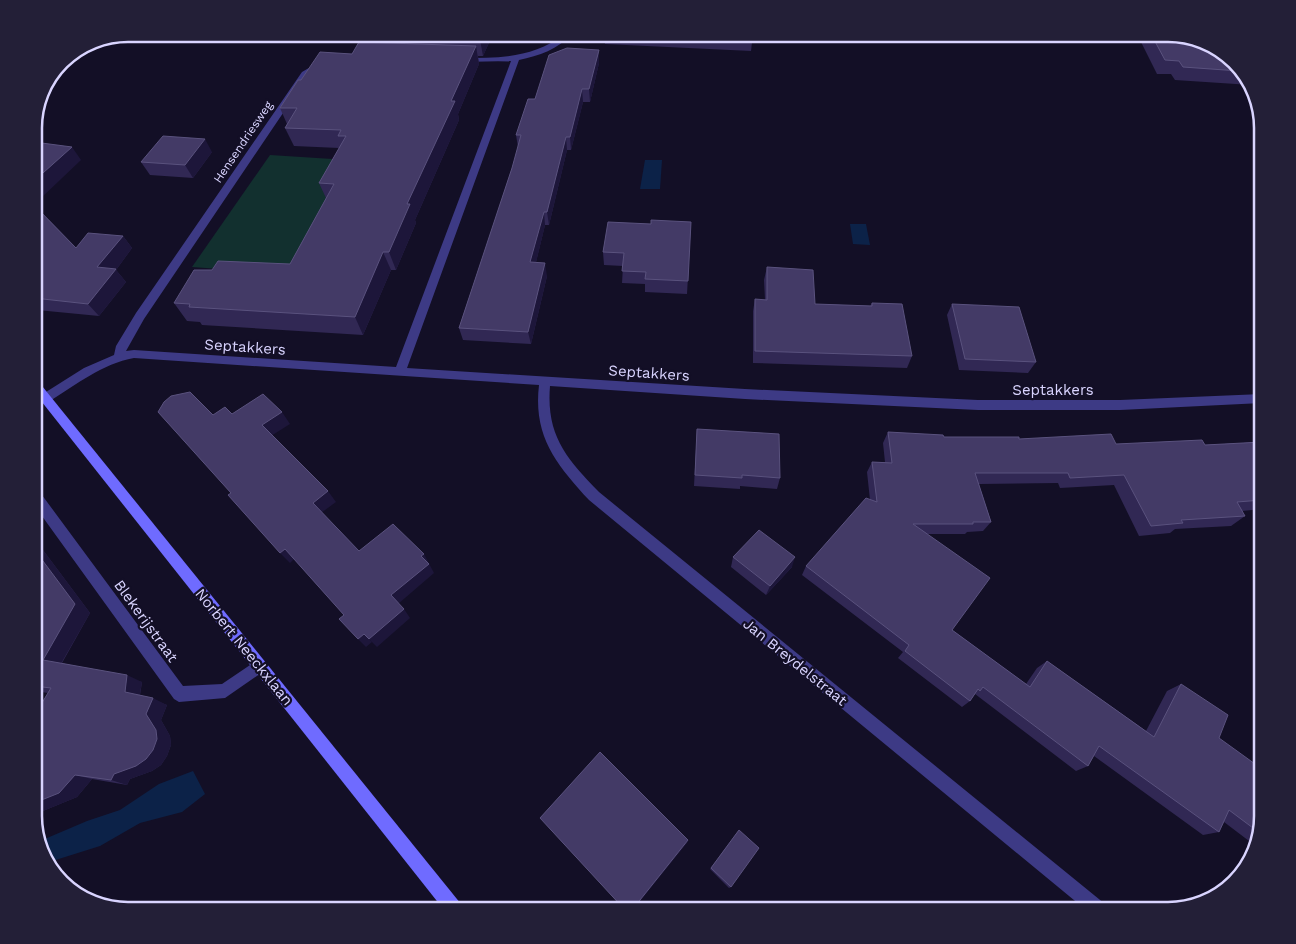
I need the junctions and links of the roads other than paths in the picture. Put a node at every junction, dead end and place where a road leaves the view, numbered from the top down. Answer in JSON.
{"nodes":[{"id":1,"x":557,"y":42,"type":"edge"},
{"id":2,"x":451,"y":59,"type":"edge"},
{"id":3,"x":327,"y":60,"type":"edge"},
{"id":4,"x":516,"y":60,"type":"junction"},
{"id":5,"x":119,"y":355,"type":"junction"},
{"id":6,"x":400,"y":372,"type":"junction"},
{"id":7,"x":545,"y":381,"type":"junction"},
{"id":8,"x":43,"y":391,"type":"edge"},
{"id":9,"x":1254,"y":398,"type":"edge"},
{"id":10,"x":43,"y":399,"type":"edge"},
{"id":11,"x":43,"y":507,"type":"edge"},
{"id":12,"x":259,"y":666,"type":"junction"},
{"id":13,"x":449,"y":902,"type":"edge"},
{"id":14,"x":1089,"y":902,"type":"edge"}],
"edges":[{"from":1,"to":4,"type":"street"},
{"from":2,"to":4,"type":"street"},
{"from":3,"to":5,"type":"street","name":"Hensendriesweg"},
{"from":4,"to":6,"type":"street"},
{"from":5,"to":6,"type":"street","name":"Septakkers"},
{"from":5,"to":8,"type":"street","name":"Septakkers"},
{"from":6,"to":7,"type":"street","name":"Septakkers"},
{"from":7,"to":9,"type":"street","name":"Septakkers"},
{"from":7,"to":14,"type":"street","name":"Jan Breydelstraat"},
{"from":10,"to":12,"type":"main road","name":"Norbert Neeckxlaan"},
{"from":11,"to":12,"type":"street","name":"Blekerijstraat"},
{"from":12,"to":13,"type":"main road","name":"Norbert Neeckxlaan"}]}
